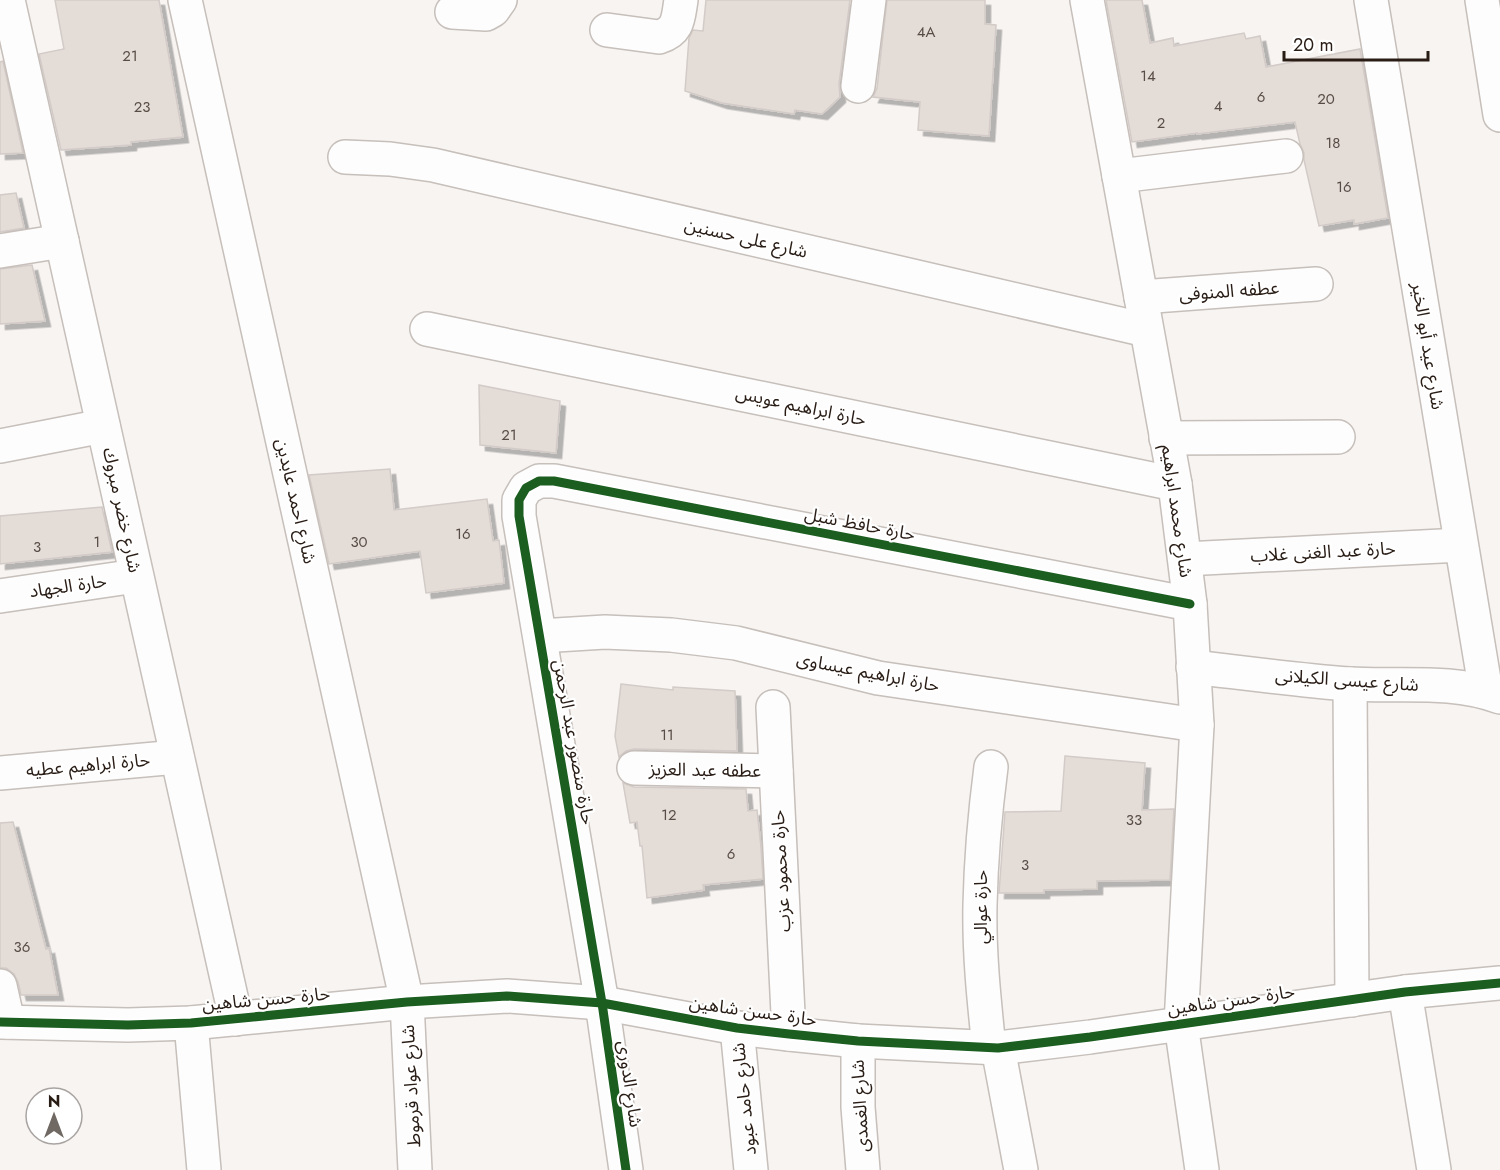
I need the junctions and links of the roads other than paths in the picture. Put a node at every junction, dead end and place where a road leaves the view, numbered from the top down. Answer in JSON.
{"nodes":[{"id":1,"x":8,"y":0,"type":"edge"},
{"id":2,"x":184,"y":0,"type":"edge"},
{"id":3,"x":500,"y":0,"type":"edge"},
{"id":4,"x":681,"y":0,"type":"edge"},
{"id":5,"x":869,"y":0,"type":"edge"},
{"id":6,"x":1087,"y":0,"type":"edge"},
{"id":7,"x":1371,"y":0,"type":"edge"},
{"id":8,"x":1482,"y":0,"type":"edge"},
{"id":9,"x":452,"y":12,"type":"dead end"},
{"id":10,"x":607,"y":30,"type":"dead end"},
{"id":11,"x":9,"y":49,"type":"edge"},
{"id":12,"x":858,"y":86,"type":"dead end"},
{"id":13,"x":1500,"y":115,"type":"edge"},
{"id":14,"x":1286,"y":156,"type":"dead end"},
{"id":15,"x":345,"y":157,"type":"dead end"},
{"id":16,"x":1119,"y":176,"type":"junction"},
{"id":17,"x":62,"y":241,"type":"junction"},
{"id":18,"x":0,"y":251,"type":"edge"},
{"id":19,"x":1316,"y":284,"type":"dead end"},
{"id":20,"x":1141,"y":297,"type":"junction"},
{"id":21,"x":427,"y":329,"type":"dead end"},
{"id":22,"x":1146,"y":330,"type":"junction"},
{"id":23,"x":103,"y":426,"type":"junction"},
{"id":24,"x":1338,"y":437,"type":"dead end"},
{"id":25,"x":1166,"y":438,"type":"junction"},
{"id":26,"x":0,"y":446,"type":"edge"},
{"id":27,"x":1175,"y":484,"type":"junction"},
{"id":28,"x":526,"y":488,"type":"joint"},
{"id":29,"x":1461,"y":545,"type":"junction"},
{"id":30,"x":1185,"y":559,"type":"junction"},
{"id":31,"x":136,"y":576,"type":"junction"},
{"id":32,"x":0,"y":596,"type":"edge"},
{"id":33,"x":1190,"y":604,"type":"junction"},
{"id":34,"x":540,"y":636,"type":"junction"},
{"id":35,"x":1193,"y":667,"type":"junction"},
{"id":36,"x":1350,"y":684,"type":"junction"},
{"id":37,"x":1493,"y":694,"type":"edge"},
{"id":38,"x":772,"y":707,"type":"dead end"},
{"id":39,"x":1197,"y":725,"type":"junction"},
{"id":40,"x":177,"y":757,"type":"junction"},
{"id":41,"x":991,"y":767,"type":"dead end"},
{"id":42,"x":634,"y":768,"type":"dead end"},
{"id":43,"x":776,"y":771,"type":"junction"},
{"id":44,"x":0,"y":773,"type":"edge"},
{"id":45,"x":1500,"y":983,"type":"edge"},
{"id":46,"x":0,"y":986,"type":"edge"},
{"id":47,"x":1405,"y":992,"type":"junction"},
{"id":48,"x":1352,"y":1000,"type":"junction"},
{"id":49,"x":407,"y":1002,"type":"junction"},
{"id":50,"x":602,"y":1003,"type":"junction"},
{"id":51,"x":236,"y":1019,"type":"junction"},
{"id":52,"x":4,"y":1022,"type":"edge"},
{"id":53,"x":191,"y":1023,"type":"junction"},
{"id":54,"x":1181,"y":1024,"type":"junction"},
{"id":55,"x":737,"y":1028,"type":"junction"},
{"id":56,"x":789,"y":1034,"type":"junction"},
{"id":57,"x":858,"y":1041,"type":"junction"},
{"id":58,"x":993,"y":1048,"type":"junction"},
{"id":59,"x":204,"y":1170,"type":"edge"},
{"id":60,"x":416,"y":1170,"type":"edge"},
{"id":61,"x":626,"y":1170,"type":"edge"},
{"id":62,"x":750,"y":1170,"type":"edge"},
{"id":63,"x":864,"y":1170,"type":"edge"},
{"id":64,"x":1021,"y":1170,"type":"edge"},
{"id":65,"x":1202,"y":1170,"type":"edge"},
{"id":66,"x":1434,"y":1170,"type":"edge"}],
"edges":[{"from":1,"to":11,"type":"street","name":"شارع خضر مبروك"},
{"from":2,"to":49,"type":"street","name":"شارع احمد عابدين"},
{"from":3,"to":9,"type":"street"},
{"from":4,"to":10,"type":"street"},
{"from":5,"to":12,"type":"street"},
{"from":6,"to":16,"type":"street","name":"شارع محمد ابراهيم"},
{"from":7,"to":29,"type":"street","name":"شارع عيد أبو الخير"},
{"from":8,"to":13,"type":"street"},
{"from":11,"to":17,"type":"street","name":"شارع خضر مبروك"},
{"from":14,"to":16,"type":"street"},
{"from":15,"to":22,"type":"street","name":"شارع على حسنين"},
{"from":16,"to":20,"type":"street","name":"شارع محمد ابراهيم"},
{"from":17,"to":18,"type":"street"},
{"from":17,"to":23,"type":"street","name":"شارع خضر مبروك"},
{"from":19,"to":20,"type":"street","name":"عطفه المنوفى"},
{"from":20,"to":22,"type":"street","name":"شارع محمد ابراهيم"},
{"from":21,"to":27,"type":"street","name":"حارة ابراهيم عويس"},
{"from":22,"to":25,"type":"street","name":"شارع محمد ابراهيم"},
{"from":23,"to":26,"type":"street"},
{"from":23,"to":31,"type":"street","name":"شارع خضر مبروك"},
{"from":24,"to":25,"type":"street"},
{"from":25,"to":27,"type":"street","name":"شارع محمد ابراهيم"},
{"from":27,"to":30,"type":"street","name":"شارع محمد ابراهيم"},
{"from":28,"to":33,"type":"street","name":"حارة حافظ شبل"},
{"from":28,"to":34,"type":"street","name":"حارة منصور عبد الرحمن"},
{"from":29,"to":30,"type":"street","name":"حارة عبد الغنى غلاب"},
{"from":29,"to":37,"type":"street","name":"شارع عيد أبو الخير"},
{"from":30,"to":33,"type":"street","name":"شارع محمد ابراهيم"},
{"from":31,"to":32,"type":"street","name":"حارة الجهاد"},
{"from":31,"to":40,"type":"street","name":"شارع خضر مبروك"},
{"from":33,"to":35,"type":"street","name":"شارع محمد ابراهيم"},
{"from":34,"to":39,"type":"street","name":"حارة ابراهيم عيساوى"},
{"from":34,"to":50,"type":"street","name":"حارة منصور عبد الرحمن"},
{"from":35,"to":36,"type":"street","name":"شارع عيسى الكيلانى"},
{"from":35,"to":39,"type":"street","name":"شارع محمد ابراهيم"},
{"from":36,"to":37,"type":"street","name":"شارع عيسى الكيلانى"},
{"from":36,"to":48,"type":"street"},
{"from":38,"to":43,"type":"street","name":"حارة محمود عزب"},
{"from":39,"to":54,"type":"street","name":"شارع محمد ابراهيم"},
{"from":40,"to":44,"type":"street","name":"حارة ابراهيم عطيه"},
{"from":40,"to":51,"type":"street","name":"شارع خضر مبروك"},
{"from":41,"to":58,"type":"street","name":"حارة عوالي"},
{"from":42,"to":43,"type":"street","name":"عطفه عبد العزيز"},
{"from":43,"to":56,"type":"street","name":"حارة محمود عزب"},
{"from":45,"to":47,"type":"street","name":"حارة حسن شاهين"},
{"from":46,"to":52,"type":"street"},
{"from":47,"to":48,"type":"street","name":"حارة حسن شاهين"},
{"from":47,"to":66,"type":"street"},
{"from":48,"to":54,"type":"street","name":"حارة حسن شاهين"},
{"from":49,"to":50,"type":"street","name":"حارة حسن شاهين"},
{"from":49,"to":51,"type":"street","name":"حارة حسن شاهين"},
{"from":49,"to":60,"type":"street","name":"شارع عواد قرموط"},
{"from":50,"to":55,"type":"street","name":"حارة حسن شاهين"},
{"from":50,"to":61,"type":"street","name":"شارع الدورى"},
{"from":51,"to":53,"type":"street","name":"حارة حسن شاهين"},
{"from":52,"to":53,"type":"street","name":"حارة حسن شاهين"},
{"from":53,"to":59,"type":"street"},
{"from":54,"to":58,"type":"street","name":"حارة حسن شاهين"},
{"from":54,"to":65,"type":"street","name":"شارع محمد ابراهيم"},
{"from":55,"to":56,"type":"street","name":"حارة حسن شاهين"},
{"from":55,"to":62,"type":"street","name":"شارع حامد عبود"},
{"from":56,"to":57,"type":"street","name":"حارة حسن شاهين"},
{"from":57,"to":58,"type":"street","name":"حارة حسن شاهين"},
{"from":57,"to":63,"type":"street","name":"شارع الغمدى"},
{"from":58,"to":64,"type":"street","name":"حارة عوالي"}]}
